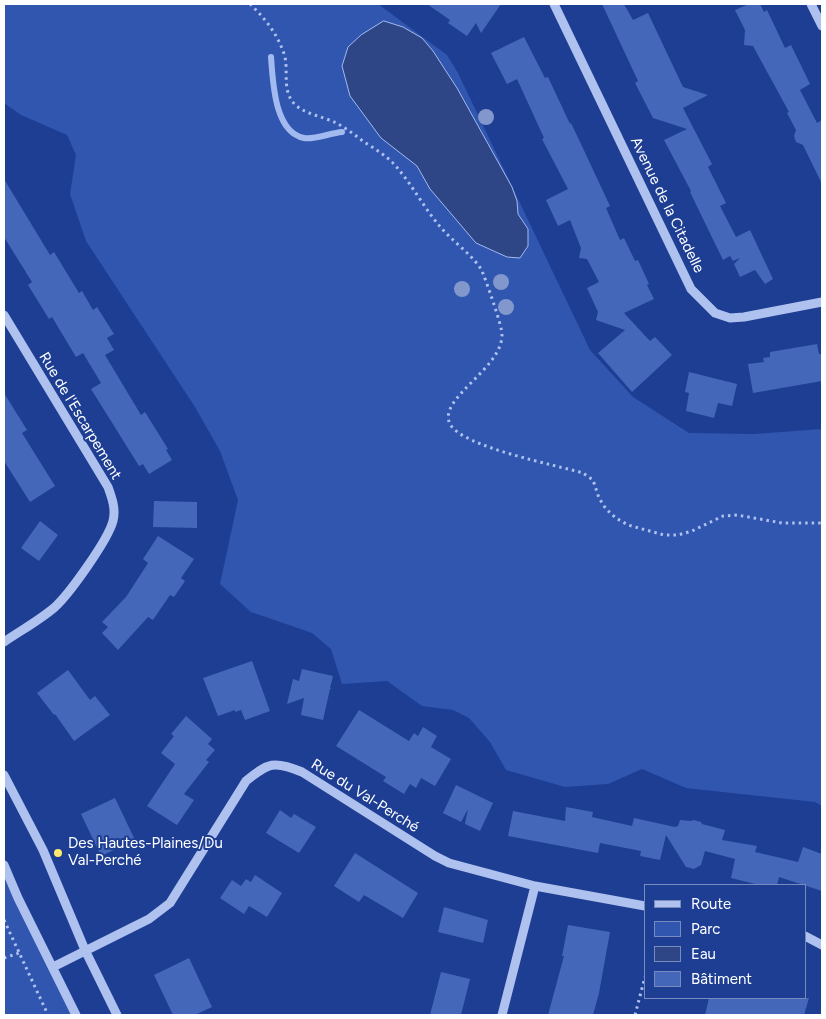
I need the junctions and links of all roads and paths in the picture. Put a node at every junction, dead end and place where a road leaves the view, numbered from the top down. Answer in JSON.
{"nodes":[{"id":1,"x":250,"y":4,"type":"edge"},
{"id":2,"x":554,"y":4,"type":"edge"},
{"id":3,"x":811,"y":4,"type":"edge"},
{"id":4,"x":822,"y":26,"type":"edge"},
{"id":5,"x":822,"y":302,"type":"edge"},
{"id":6,"x":4,"y":315,"type":"edge"},
{"id":7,"x":822,"y":523,"type":"edge"},
{"id":8,"x":4,"y":642,"type":"edge"},
{"id":9,"x":4,"y":775,"type":"edge"},
{"id":10,"x":4,"y":865,"type":"edge"},
{"id":11,"x":535,"y":886,"type":"junction"},
{"id":12,"x":644,"y":906,"type":"edge"},
{"id":13,"x":4,"y":920,"type":"edge"},
{"id":14,"x":806,"y":937,"type":"edge"},
{"id":15,"x":822,"y":945,"type":"edge"},
{"id":16,"x":85,"y":950,"type":"junction"},
{"id":17,"x":19,"y":953,"type":"junction"},
{"id":18,"x":4,"y":958,"type":"edge"},
{"id":19,"x":53,"y":967,"type":"junction"},
{"id":20,"x":644,"y":981,"type":"edge"},
{"id":21,"x":48,"y":1015,"type":"edge"},
{"id":22,"x":76,"y":1015,"type":"edge"},
{"id":23,"x":117,"y":1015,"type":"edge"},
{"id":24,"x":502,"y":1015,"type":"edge"},
{"id":25,"x":636,"y":1015,"type":"edge"}],
"edges":[{"from":1,"to":7,"type":"path"},
{"from":2,"to":5,"type":"street","name":"Avenue de la Citadelle"},
{"from":3,"to":4,"type":"street"},
{"from":6,"to":8,"type":"street","name":"Rue de l'Escarpement"},
{"from":9,"to":16,"type":"street"},
{"from":10,"to":19,"type":"street"},
{"from":11,"to":12,"type":"street","name":"Rue du Val-Perché"},
{"from":11,"to":16,"type":"street","name":"Rue du Val-Perché"},
{"from":11,"to":24,"type":"street"},
{"from":13,"to":17,"type":"path"},
{"from":14,"to":15,"type":"street"},
{"from":16,"to":19,"type":"street","name":"Rue du Val-Perché"},
{"from":16,"to":23,"type":"street"},
{"from":17,"to":18,"type":"path"},
{"from":17,"to":21,"type":"path"},
{"from":19,"to":22,"type":"street"},
{"from":20,"to":25,"type":"path"}]}
